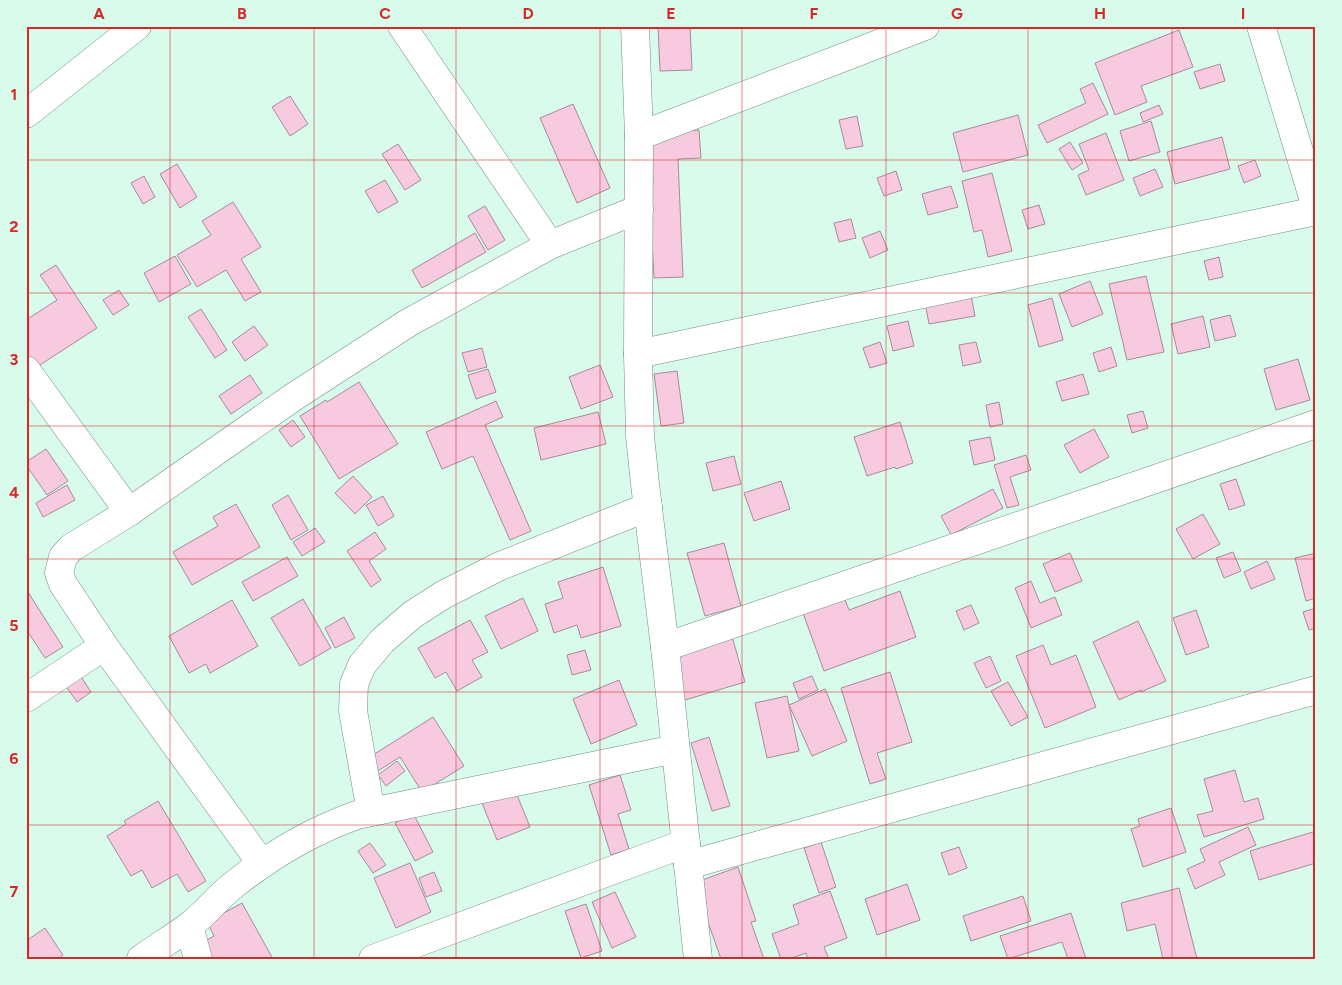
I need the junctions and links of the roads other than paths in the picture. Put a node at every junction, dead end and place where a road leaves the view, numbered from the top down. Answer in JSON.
{"nodes":[{"id":1,"x":137,"y":26,"type":"edge"},
{"id":2,"x":402,"y":26,"type":"edge"},
{"id":3,"x":635,"y":26,"type":"edge"},
{"id":4,"x":925,"y":26,"type":"edge"},
{"id":5,"x":1261,"y":26,"type":"edge"},
{"id":6,"x":26,"y":114,"type":"edge"},
{"id":7,"x":639,"y":136,"type":"junction"},
{"id":8,"x":1316,"y":207,"type":"edge"},
{"id":9,"x":639,"y":209,"type":"junction"},
{"id":10,"x":1316,"y":211,"type":"edge"},
{"id":11,"x":550,"y":245,"type":"junction"},
{"id":12,"x":638,"y":354,"type":"junction"},
{"id":13,"x":26,"y":370,"type":"edge"},
{"id":14,"x":1316,"y":424,"type":"edge"},
{"id":15,"x":648,"y":507,"type":"junction"},
{"id":16,"x":129,"y":512,"type":"junction"},
{"id":17,"x":104,"y":646,"type":"junction"},
{"id":18,"x":666,"y":647,"type":"junction"},
{"id":19,"x":1316,"y":690,"type":"edge"},
{"id":20,"x":26,"y":698,"type":"edge"},
{"id":21,"x":675,"y":749,"type":"junction"},
{"id":22,"x":371,"y":812,"type":"junction"},
{"id":23,"x":687,"y":854,"type":"junction"},
{"id":24,"x":262,"y":864,"type":"junction"},
{"id":25,"x":189,"y":926,"type":"junction"},
{"id":26,"x":140,"y":959,"type":"edge"},
{"id":27,"x":198,"y":959,"type":"edge"},
{"id":28,"x":373,"y":959,"type":"edge"},
{"id":29,"x":698,"y":959,"type":"edge"}],
"edges":[{"from":1,"to":6,"type":"street"},
{"from":2,"to":11,"type":"street"},
{"from":3,"to":7,"type":"street"},
{"from":4,"to":7,"type":"street"},
{"from":5,"to":8,"type":"street"},
{"from":7,"to":9,"type":"street"},
{"from":9,"to":11,"type":"street"},
{"from":9,"to":12,"type":"street"},
{"from":10,"to":12,"type":"street"},
{"from":11,"to":16,"type":"street"},
{"from":12,"to":15,"type":"street"},
{"from":13,"to":16,"type":"street"},
{"from":14,"to":18,"type":"street"},
{"from":15,"to":18,"type":"street"},
{"from":15,"to":22,"type":"street"},
{"from":16,"to":17,"type":"street"},
{"from":17,"to":20,"type":"street"},
{"from":17,"to":24,"type":"street"},
{"from":18,"to":21,"type":"street"},
{"from":19,"to":23,"type":"street"},
{"from":21,"to":22,"type":"street"},
{"from":21,"to":23,"type":"street"},
{"from":22,"to":24,"type":"street"},
{"from":23,"to":28,"type":"street"},
{"from":23,"to":29,"type":"street"},
{"from":24,"to":25,"type":"street"},
{"from":25,"to":26,"type":"street"},
{"from":25,"to":27,"type":"street"}]}
